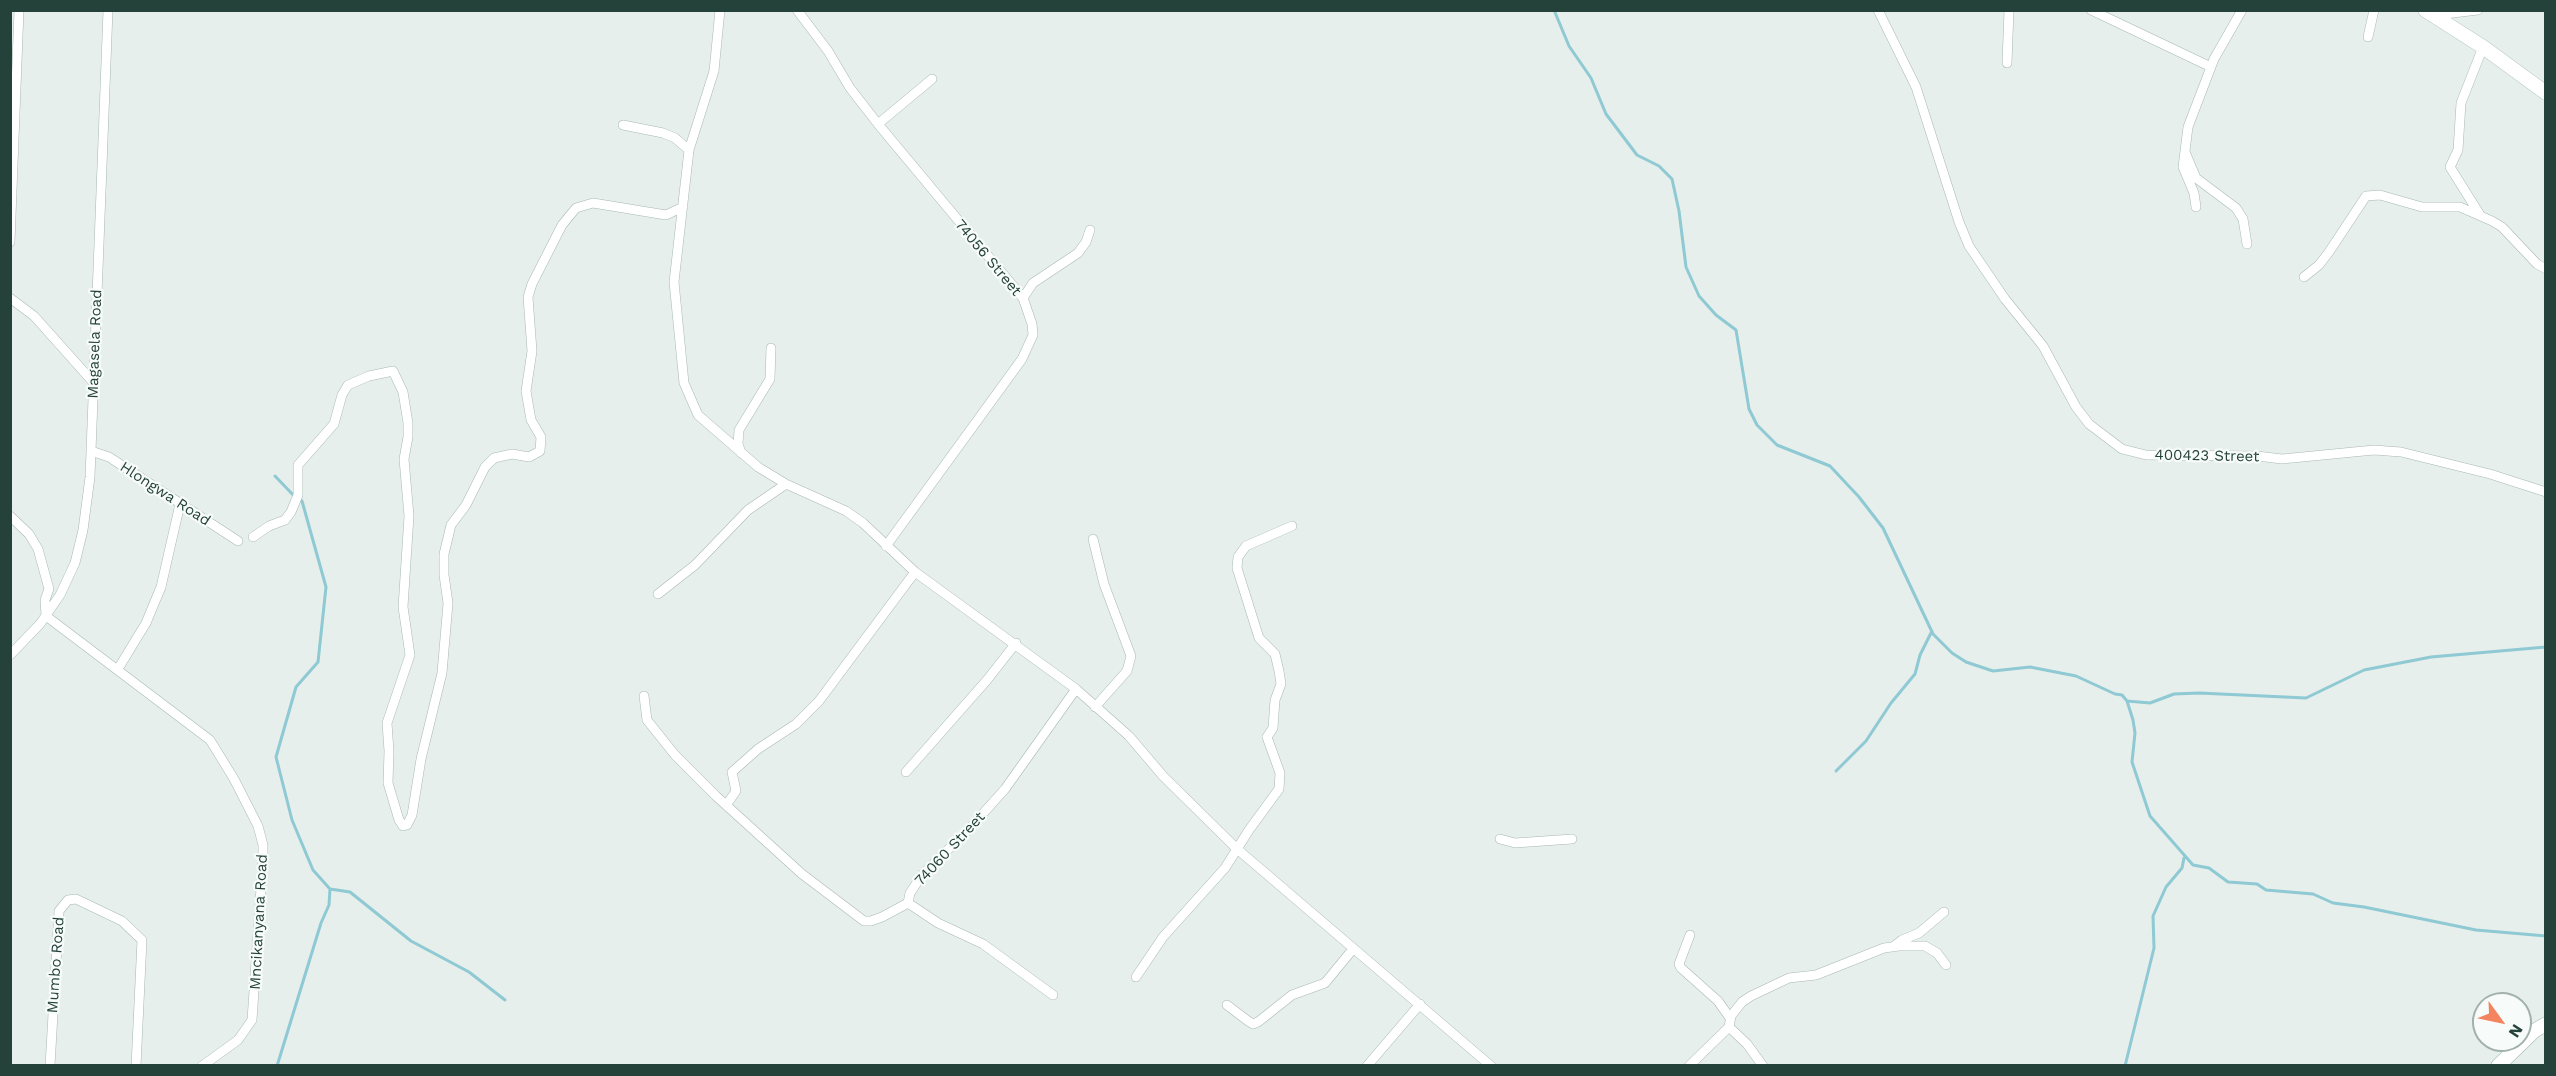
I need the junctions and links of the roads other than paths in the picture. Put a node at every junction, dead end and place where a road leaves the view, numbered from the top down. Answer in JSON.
{"nodes":[{"id":1,"x":19,"y":10,"type":"edge"},
{"id":2,"x":108,"y":10,"type":"edge"},
{"id":3,"x":720,"y":10,"type":"edge"},
{"id":4,"x":797,"y":10,"type":"edge"},
{"id":5,"x":1878,"y":10,"type":"edge"},
{"id":6,"x":2009,"y":10,"type":"edge"},
{"id":7,"x":2091,"y":10,"type":"edge"},
{"id":8,"x":2242,"y":10,"type":"edge"},
{"id":9,"x":2374,"y":10,"type":"edge"},
{"id":10,"x":2478,"y":10,"type":"edge"},
{"id":11,"x":2430,"y":13,"type":"edge"},
{"id":12,"x":2368,"y":37,"type":"dead end"},
{"id":13,"x":2483,"y":47,"type":"junction"},
{"id":14,"x":2007,"y":63,"type":"dead end"},
{"id":15,"x":2211,"y":67,"type":"junction"},
{"id":16,"x":932,"y":79,"type":"dead end"},
{"id":17,"x":2546,"y":93,"type":"edge"},
{"id":18,"x":878,"y":124,"type":"junction"},
{"id":19,"x":623,"y":125,"type":"dead end"},
{"id":20,"x":689,"y":150,"type":"junction"},
{"id":21,"x":2184,"y":150,"type":"junction"},
{"id":22,"x":683,"y":207,"type":"junction"},
{"id":23,"x":2196,"y":207,"type":"dead end"},
{"id":24,"x":2480,"y":215,"type":"junction"},
{"id":25,"x":1090,"y":230,"type":"dead end"},
{"id":26,"x":10,"y":242,"type":"edge"},
{"id":27,"x":2247,"y":244,"type":"dead end"},
{"id":28,"x":2546,"y":269,"type":"edge"},
{"id":29,"x":2304,"y":278,"type":"dead end"},
{"id":30,"x":10,"y":298,"type":"edge"},
{"id":31,"x":1023,"y":298,"type":"junction"},
{"id":32,"x":771,"y":348,"type":"dead end"},
{"id":33,"x":93,"y":382,"type":"junction"},
{"id":34,"x":91,"y":452,"type":"junction"},
{"id":35,"x":741,"y":453,"type":"junction"},
{"id":36,"x":786,"y":484,"type":"junction"},
{"id":37,"x":2546,"y":492,"type":"edge"},
{"id":38,"x":180,"y":504,"type":"junction"},
{"id":39,"x":10,"y":516,"type":"edge"},
{"id":40,"x":1292,"y":526,"type":"dead end"},
{"id":41,"x":253,"y":537,"type":"dead end"},
{"id":42,"x":1093,"y":539,"type":"dead end"},
{"id":43,"x":238,"y":541,"type":"dead end"},
{"id":44,"x":886,"y":546,"type":"junction"},
{"id":45,"x":915,"y":572,"type":"junction"},
{"id":46,"x":658,"y":594,"type":"dead end"},
{"id":47,"x":46,"y":616,"type":"junction"},
{"id":48,"x":1016,"y":643,"type":"junction"},
{"id":49,"x":10,"y":655,"type":"edge"},
{"id":50,"x":118,"y":669,"type":"junction"},
{"id":51,"x":1076,"y":689,"type":"junction"},
{"id":52,"x":644,"y":696,"type":"dead end"},
{"id":53,"x":1095,"y":707,"type":"junction"},
{"id":54,"x":906,"y":772,"type":"dead end"},
{"id":55,"x":727,"y":804,"type":"junction"},
{"id":56,"x":1500,"y":839,"type":"dead end"},
{"id":57,"x":1572,"y":839,"type":"dead end"},
{"id":58,"x":1236,"y":848,"type":"junction"},
{"id":59,"x":908,"y":903,"type":"junction"},
{"id":60,"x":1944,"y":912,"type":"dead end"},
{"id":61,"x":1690,"y":935,"type":"dead end"},
{"id":62,"x":1894,"y":946,"type":"junction"},
{"id":63,"x":1353,"y":948,"type":"junction"},
{"id":64,"x":1946,"y":965,"type":"dead end"},
{"id":65,"x":1136,"y":977,"type":"dead end"},
{"id":66,"x":1053,"y":995,"type":"dead end"},
{"id":67,"x":1420,"y":1004,"type":"junction"},
{"id":68,"x":1227,"y":1005,"type":"dead end"},
{"id":69,"x":1730,"y":1022,"type":"junction"},
{"id":70,"x":2546,"y":1024,"type":"edge"},
{"id":71,"x":50,"y":1065,"type":"edge"},
{"id":72,"x":136,"y":1065,"type":"edge"},
{"id":73,"x":202,"y":1065,"type":"edge"},
{"id":74,"x":1367,"y":1065,"type":"edge"},
{"id":75,"x":1491,"y":1065,"type":"edge"},
{"id":76,"x":1689,"y":1065,"type":"edge"},
{"id":77,"x":1763,"y":1065,"type":"edge"},
{"id":78,"x":2498,"y":1065,"type":"edge"}],
"edges":[{"from":1,"to":26,"type":"street"},
{"from":2,"to":33,"type":"street","name":"Magasela Road"},
{"from":3,"to":20,"type":"street"},
{"from":4,"to":18,"type":"street","name":"74056 Street"},
{"from":5,"to":37,"type":"street","name":"400423 Street"},
{"from":6,"to":14,"type":"street"},
{"from":7,"to":15,"type":"street"},
{"from":8,"to":15,"type":"street"},
{"from":9,"to":12,"type":"street"},
{"from":10,"to":11,"type":"street"},
{"from":11,"to":13,"type":"street"},
{"from":13,"to":17,"type":"street"},
{"from":13,"to":24,"type":"street"},
{"from":15,"to":21,"type":"street"},
{"from":16,"to":18,"type":"street"},
{"from":18,"to":31,"type":"street","name":"74056 Street"},
{"from":19,"to":20,"type":"street"},
{"from":20,"to":22,"type":"street"},
{"from":21,"to":23,"type":"street"},
{"from":21,"to":27,"type":"street"},
{"from":22,"to":35,"type":"street"},
{"from":22,"to":41,"type":"street"},
{"from":24,"to":28,"type":"street"},
{"from":24,"to":29,"type":"street"},
{"from":25,"to":31,"type":"street"},
{"from":30,"to":33,"type":"street"},
{"from":31,"to":44,"type":"street","name":"74056 Street"},
{"from":32,"to":35,"type":"street"},
{"from":33,"to":34,"type":"street","name":"Magasela Road"},
{"from":34,"to":38,"type":"street","name":"Hlongwa Road"},
{"from":34,"to":47,"type":"street","name":"Magasela Road"},
{"from":35,"to":36,"type":"street"},
{"from":36,"to":44,"type":"street"},
{"from":36,"to":46,"type":"street"},
{"from":38,"to":43,"type":"street","name":"Hlongwa Road"},
{"from":38,"to":50,"type":"street"},
{"from":39,"to":47,"type":"street"},
{"from":40,"to":58,"type":"street"},
{"from":42,"to":53,"type":"street"},
{"from":44,"to":45,"type":"street"},
{"from":45,"to":48,"type":"street"},
{"from":45,"to":55,"type":"street"},
{"from":47,"to":49,"type":"street","name":"Magasela Road"},
{"from":47,"to":50,"type":"street","name":"Mncikanyana Road"},
{"from":48,"to":51,"type":"street"},
{"from":48,"to":54,"type":"street"},
{"from":50,"to":73,"type":"street","name":"Mncikanyana Road"},
{"from":51,"to":53,"type":"street"},
{"from":51,"to":59,"type":"street","name":"74060 Street"},
{"from":52,"to":55,"type":"street"},
{"from":53,"to":58,"type":"street"},
{"from":55,"to":59,"type":"street"},
{"from":56,"to":57,"type":"street"},
{"from":58,"to":63,"type":"street"},
{"from":58,"to":65,"type":"street"},
{"from":59,"to":66,"type":"street","name":"74060 Street"},
{"from":60,"to":62,"type":"street"},
{"from":61,"to":69,"type":"street"},
{"from":62,"to":64,"type":"street"},
{"from":62,"to":69,"type":"street"},
{"from":63,"to":67,"type":"street"},
{"from":63,"to":68,"type":"street"},
{"from":67,"to":74,"type":"street"},
{"from":67,"to":75,"type":"street"},
{"from":69,"to":76,"type":"street"},
{"from":69,"to":77,"type":"street"},
{"from":70,"to":78,"type":"street"},
{"from":71,"to":72,"type":"street","name":"Mumbo Road"}]}
